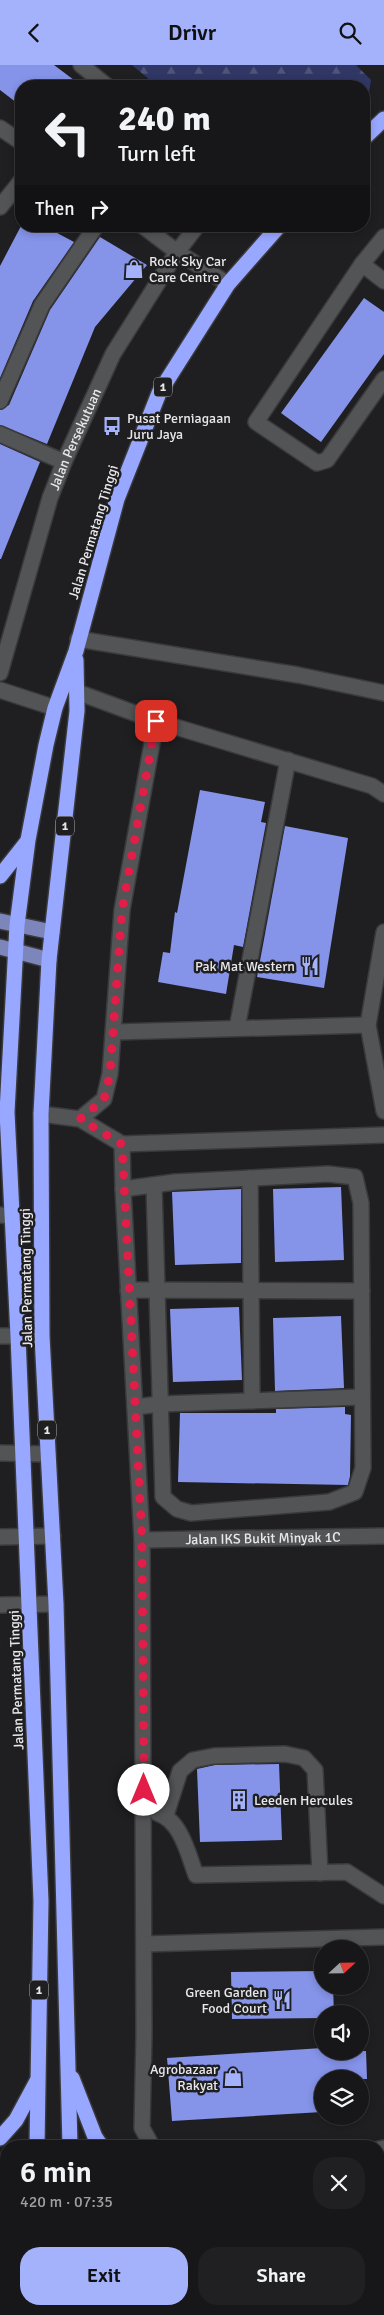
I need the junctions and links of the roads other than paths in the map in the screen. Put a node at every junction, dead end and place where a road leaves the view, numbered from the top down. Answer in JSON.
{"nodes":[{"id":1,"x":81,"y":65,"type":"edge"},
{"id":2,"x":100,"y":80,"type":"edge"},
{"id":3,"x":384,"y":119,"type":"edge"},
{"id":4,"x":0,"y":128,"type":"edge"},
{"id":5,"x":370,"y":133,"type":"edge"},
{"id":6,"x":15,"y":138,"type":"edge"},
{"id":7,"x":15,"y":188,"type":"edge"},
{"id":8,"x":0,"y":207,"type":"edge"},
{"id":9,"x":92,"y":232,"type":"edge"},
{"id":10,"x":151,"y":232,"type":"edge"},
{"id":11,"x":192,"y":232,"type":"edge"},
{"id":12,"x":274,"y":232,"type":"edge"},
{"id":13,"x":384,"y":237,"type":"edge"},
{"id":14,"x":177,"y":252,"type":"junction"},
{"id":15,"x":362,"y":264,"type":"junction"},
{"id":16,"x":384,"y":281,"type":"edge"},
{"id":17,"x":228,"y":284,"type":"junction"},
{"id":18,"x":384,"y":379,"type":"edge"},
{"id":19,"x":0,"y":401,"type":"edge"},
{"id":20,"x":0,"y":434,"type":"edge"},
{"id":21,"x":64,"y":462,"type":"junction"},
{"id":22,"x":77,"y":645,"type":"junction"},
{"id":23,"x":0,"y":673,"type":"edge"},
{"id":24,"x":0,"y":690,"type":"edge"},
{"id":25,"x":77,"y":692,"type":"junction"},
{"id":26,"x":384,"y":693,"type":"edge"},
{"id":27,"x":55,"y":708,"type":"junction"},
{"id":28,"x":156,"y":721,"type":"junction"},
{"id":29,"x":288,"y":760,"type":"junction"},
{"id":30,"x":384,"y":794,"type":"edge"},
{"id":31,"x":28,"y":840,"type":"junction"},
{"id":32,"x":0,"y":876,"type":"edge"},
{"id":33,"x":0,"y":921,"type":"edge"},
{"id":34,"x":17,"y":925,"type":"junction"},
{"id":35,"x":52,"y":932,"type":"junction"},
{"id":36,"x":384,"y":932,"type":"edge"},
{"id":37,"x":7,"y":949,"type":"edge"},
{"id":38,"x":49,"y":960,"type":"junction"},
{"id":39,"x":0,"y":1006,"type":"edge"},
{"id":40,"x":368,"y":1025,"type":"junction"},
{"id":41,"x":237,"y":1028,"type":"junction"},
{"id":42,"x":114,"y":1032,"type":"junction"},
{"id":43,"x":6,"y":1038,"type":"edge"},
{"id":44,"x":384,"y":1109,"type":"edge"},
{"id":45,"x":41,"y":1114,"type":"junction"},
{"id":46,"x":80,"y":1119,"type":"junction"},
{"id":47,"x":384,"y":1135,"type":"edge"},
{"id":48,"x":122,"y":1144,"type":"junction"},
{"id":49,"x":4,"y":1145,"type":"edge"},
{"id":50,"x":250,"y":1178,"type":"junction"},
{"id":51,"x":154,"y":1185,"type":"junction"},
{"id":52,"x":123,"y":1189,"type":"junction"},
{"id":53,"x":5,"y":1215,"type":"edge"},
{"id":54,"x":157,"y":1289,"type":"junction"},
{"id":55,"x":128,"y":1290,"type":"junction"},
{"id":56,"x":251,"y":1290,"type":"junction"},
{"id":57,"x":362,"y":1291,"type":"junction"},
{"id":58,"x":42,"y":1335,"type":"junction"},
{"id":59,"x":0,"y":1336,"type":"edge"},
{"id":60,"x":18,"y":1336,"type":"junction"},
{"id":61,"x":362,"y":1397,"type":"junction"},
{"id":62,"x":252,"y":1401,"type":"junction"},
{"id":63,"x":160,"y":1403,"type":"junction"},
{"id":64,"x":135,"y":1407,"type":"junction"},
{"id":65,"x":0,"y":1453,"type":"edge"},
{"id":66,"x":22,"y":1453,"type":"junction"},
{"id":67,"x":48,"y":1454,"type":"junction"},
{"id":68,"x":53,"y":1536,"type":"junction"},
{"id":69,"x":384,"y":1536,"type":"edge"},
{"id":70,"x":0,"y":1537,"type":"edge"},
{"id":71,"x":26,"y":1537,"type":"junction"},
{"id":72,"x":142,"y":1540,"type":"junction"},
{"id":73,"x":56,"y":1604,"type":"junction"},
{"id":74,"x":0,"y":1605,"type":"edge"},
{"id":75,"x":29,"y":1605,"type":"junction"},
{"id":76,"x":144,"y":1809,"type":"junction"},
{"id":77,"x":166,"y":1815,"type":"junction"},
{"id":78,"x":320,"y":1873,"type":"junction"},
{"id":79,"x":384,"y":1896,"type":"edge"},
{"id":80,"x":384,"y":1937,"type":"edge"},
{"id":81,"x":144,"y":1944,"type":"junction"},
{"id":82,"x":68,"y":2070,"type":"junction"},
{"id":83,"x":38,"y":2079,"type":"junction"},
{"id":84,"x":0,"y":2138,"type":"edge"},
{"id":85,"x":38,"y":2140,"type":"edge"},
{"id":86,"x":70,"y":2140,"type":"edge"},
{"id":87,"x":97,"y":2140,"type":"edge"},
{"id":88,"x":149,"y":2140,"type":"edge"}],
"edges":[{"from":1,"to":2,"type":"street"},
{"from":3,"to":5,"type":"highway"},
{"from":4,"to":6,"type":"street"},
{"from":7,"to":8,"type":"street"},
{"from":9,"to":19,"type":"street"},
{"from":10,"to":14,"type":"street"},
{"from":11,"to":14,"type":"street","name":"Jalan Persekutuan"},
{"from":12,"to":17,"type":"highway","name":"Jalan Permatang Tinggi","number":"1"},
{"from":13,"to":15,"type":"street"},
{"from":14,"to":17,"type":"street"},
{"from":14,"to":21,"type":"street","name":"Jalan Persekutuan"},
{"from":15,"to":16,"type":"street"},
{"from":15,"to":18,"type":"street"},
{"from":17,"to":22,"type":"highway","name":"Jalan Permatang Tinggi","number":"1"},
{"from":20,"to":21,"type":"street"},
{"from":21,"to":23,"type":"street","name":"Jalan Persekutuan"},
{"from":22,"to":25,"type":"highway","name":"Jalan Permatang Tinggi","number":"1"},
{"from":22,"to":26,"type":"street"},
{"from":22,"to":27,"type":"highway","name":"Jalan Permatang Tinggi","number":"1"},
{"from":24,"to":27,"type":"street"},
{"from":25,"to":28,"type":"street"},
{"from":25,"to":35,"type":"highway","name":"Jalan Permatang Tinggi","number":"1"},
{"from":27,"to":31,"type":"highway","name":"Jalan Permatang Tinggi","number":"1"},
{"from":28,"to":29,"type":"street"},
{"from":28,"to":42,"type":"street"},
{"from":29,"to":30,"type":"street"},
{"from":29,"to":41,"type":"street"},
{"from":31,"to":32,"type":"highway"},
{"from":31,"to":34,"type":"highway","name":"Jalan Permatang Tinggi","number":"1"},
{"from":33,"to":34,"type":"main road"},
{"from":34,"to":35,"type":"main road"},
{"from":34,"to":37,"type":"highway","name":"Jalan Permatang Tinggi","number":"1"},
{"from":35,"to":38,"type":"highway","name":"Jalan Permatang Tinggi","number":"1"},
{"from":36,"to":40,"type":"street"},
{"from":37,"to":38,"type":"main road"},
{"from":37,"to":43,"type":"highway","name":"Jalan Permatang Tinggi","number":"1"},
{"from":38,"to":45,"type":"highway","name":"Jalan Permatang Tinggi","number":"1"},
{"from":39,"to":43,"type":"highway"},
{"from":40,"to":41,"type":"street"},
{"from":40,"to":44,"type":"street"},
{"from":41,"to":42,"type":"street"},
{"from":42,"to":46,"type":"street"},
{"from":43,"to":49,"type":"highway","name":"Jalan Permatang Tinggi","number":"1"},
{"from":45,"to":46,"type":"street"},
{"from":45,"to":58,"type":"highway","name":"Jalan Permatang Tinggi","number":"1"},
{"from":46,"to":48,"type":"street"},
{"from":47,"to":48,"type":"street"},
{"from":48,"to":52,"type":"street"},
{"from":49,"to":53,"type":"highway","name":"Jalan Permatang Tinggi","number":"1"},
{"from":50,"to":51,"type":"street"},
{"from":50,"to":56,"type":"street"},
{"from":50,"to":57,"type":"street"},
{"from":51,"to":52,"type":"street"},
{"from":51,"to":54,"type":"street"},
{"from":52,"to":55,"type":"street"},
{"from":53,"to":60,"type":"highway","name":"Jalan Permatang Tinggi","number":"1"},
{"from":54,"to":55,"type":"street"},
{"from":54,"to":56,"type":"street"},
{"from":54,"to":63,"type":"street"},
{"from":55,"to":64,"type":"street"},
{"from":56,"to":57,"type":"street"},
{"from":56,"to":62,"type":"street"},
{"from":57,"to":61,"type":"street"},
{"from":58,"to":60,"type":"street"},
{"from":58,"to":67,"type":"highway","name":"Jalan Permatang Tinggi","number":"1"},
{"from":59,"to":60,"type":"street"},
{"from":60,"to":66,"type":"highway","name":"Jalan Permatang Tinggi","number":"1"},
{"from":61,"to":62,"type":"street"},
{"from":61,"to":63,"type":"street"},
{"from":62,"to":63,"type":"street"},
{"from":63,"to":64,"type":"street"},
{"from":64,"to":72,"type":"street"},
{"from":65,"to":66,"type":"street"},
{"from":66,"to":67,"type":"street"},
{"from":66,"to":71,"type":"highway","name":"Jalan Permatang Tinggi","number":"1"},
{"from":67,"to":68,"type":"highway","name":"Jalan Permatang Tinggi","number":"1"},
{"from":68,"to":71,"type":"street"},
{"from":68,"to":73,"type":"highway","name":"Jalan Permatang Tinggi","number":"1"},
{"from":69,"to":72,"type":"street","name":"Jalan IKS Bukit Minyak 1C"},
{"from":70,"to":71,"type":"street"},
{"from":71,"to":75,"type":"highway","name":"Jalan Permatang Tinggi","number":"1"},
{"from":72,"to":76,"type":"street"},
{"from":73,"to":75,"type":"street"},
{"from":73,"to":82,"type":"highway","name":"Jalan Permatang Tinggi","number":"1"},
{"from":74,"to":75,"type":"street"},
{"from":75,"to":83,"type":"highway","name":"Jalan Permatang Tinggi","number":"1"},
{"from":76,"to":77,"type":"street"},
{"from":76,"to":81,"type":"street"},
{"from":77,"to":78,"type":"street"},
{"from":77,"to":78,"type":"street"},
{"from":78,"to":79,"type":"street"},
{"from":80,"to":81,"type":"street"},
{"from":81,"to":88,"type":"street"},
{"from":82,"to":86,"type":"highway","name":"Jalan Permatang Tinggi","number":"1"},
{"from":82,"to":87,"type":"highway"},
{"from":83,"to":84,"type":"highway"},
{"from":83,"to":85,"type":"highway","name":"Jalan Permatang Tinggi","number":"1"}]}
